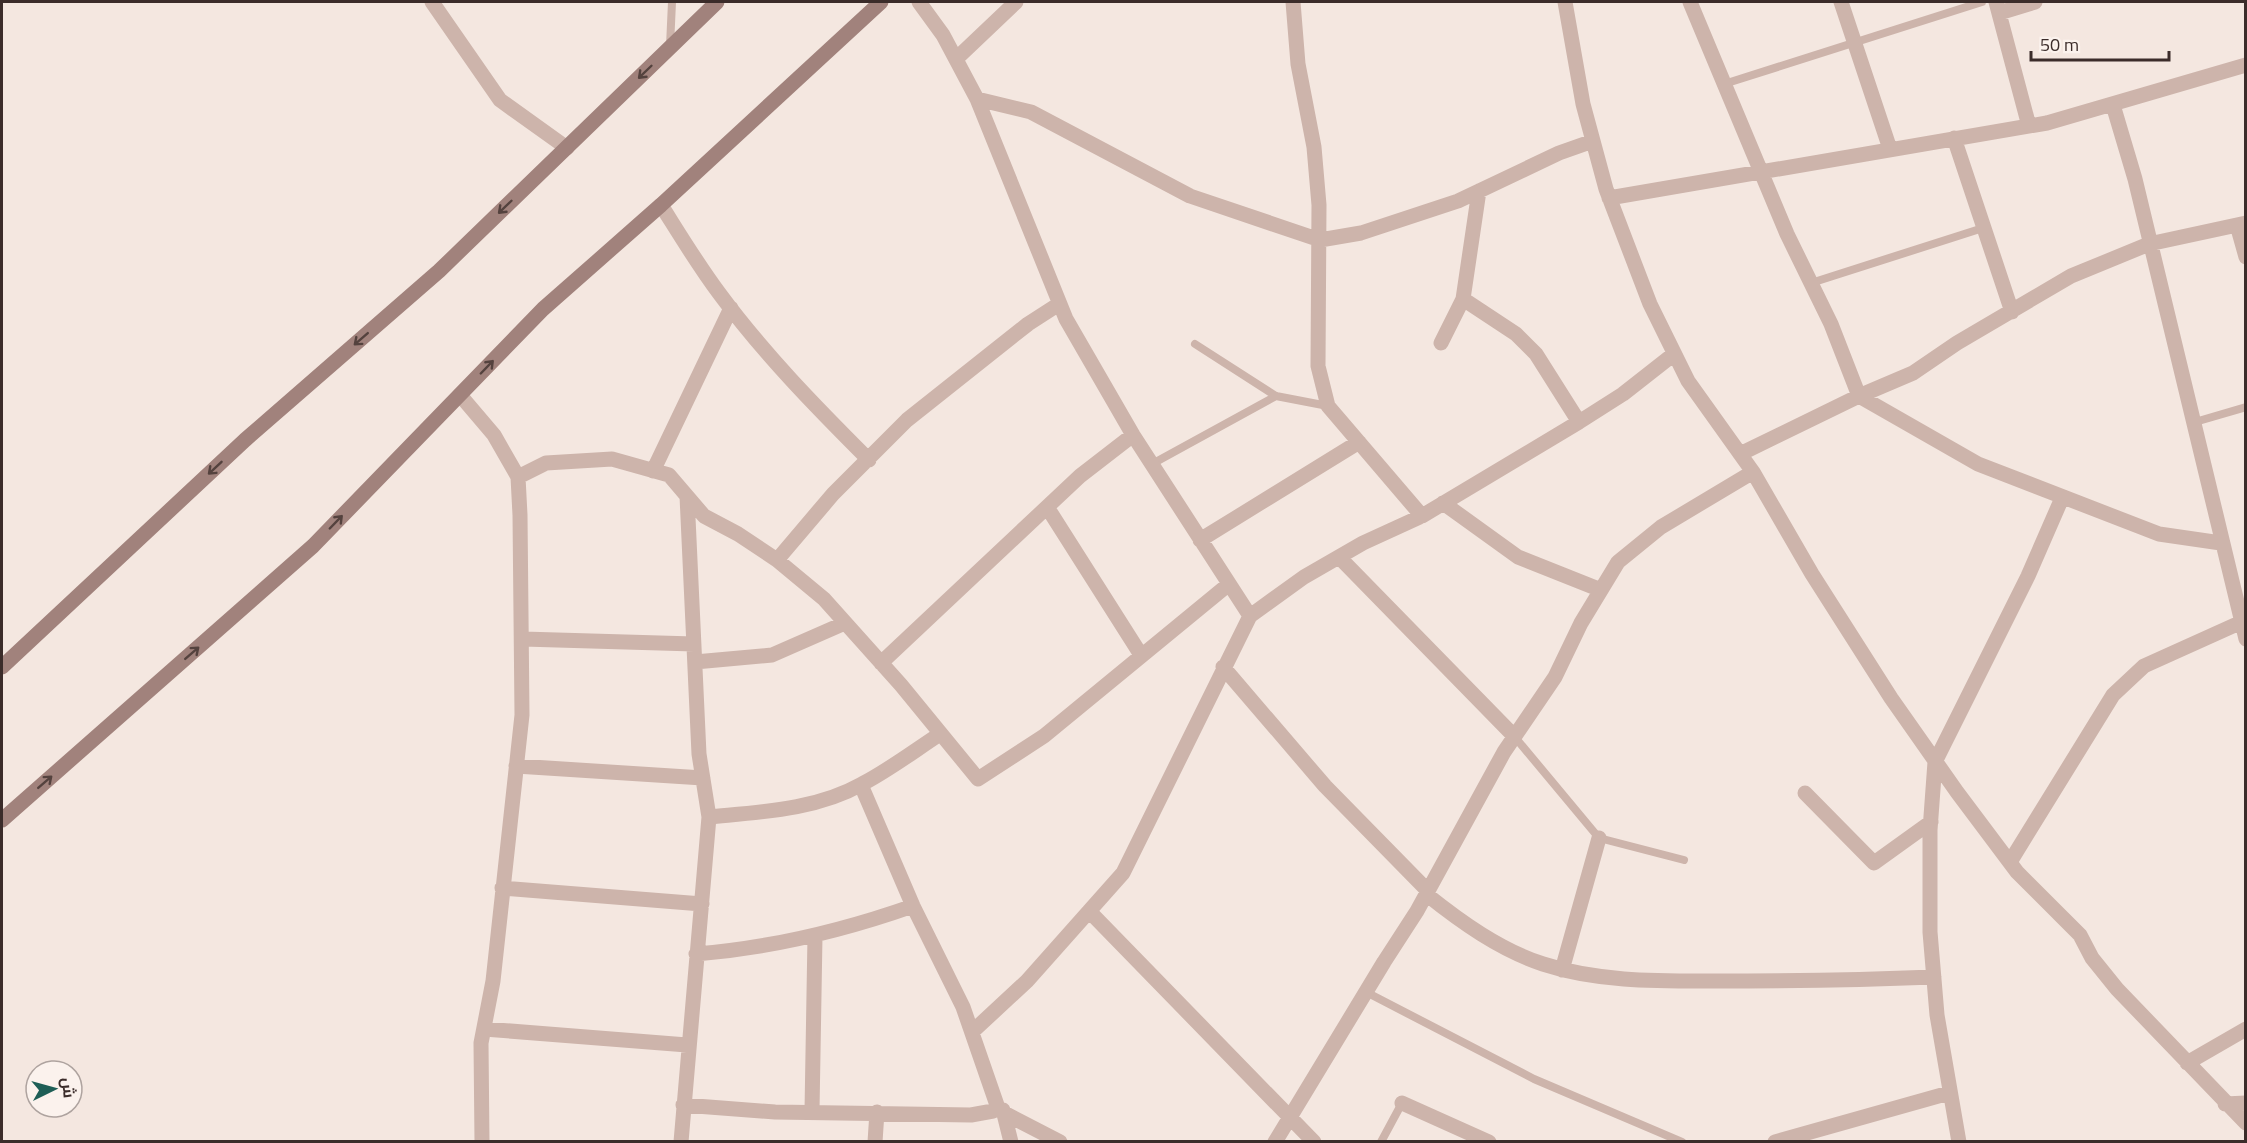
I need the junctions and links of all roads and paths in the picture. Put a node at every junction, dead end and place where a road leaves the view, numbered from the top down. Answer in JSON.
{"nodes":[{"id":1,"x":432,"y":2,"type":"edge"},
{"id":2,"x":672,"y":2,"type":"edge"},
{"id":3,"x":717,"y":2,"type":"edge"},
{"id":4,"x":881,"y":2,"type":"edge"},
{"id":5,"x":918,"y":2,"type":"edge"},
{"id":6,"x":1016,"y":2,"type":"edge"},
{"id":7,"x":1293,"y":2,"type":"edge"},
{"id":8,"x":1565,"y":2,"type":"edge"},
{"id":9,"x":1841,"y":2,"type":"edge"},
{"id":10,"x":1982,"y":2,"type":"edge"},
{"id":11,"x":2035,"y":2,"type":"edge"},
{"id":12,"x":1694,"y":3,"type":"edge"},
{"id":13,"x":1997,"y":7,"type":"edge"},
{"id":14,"x":1855,"y":42,"type":"junction"},
{"id":15,"x":670,"y":47,"type":"junction"},
{"id":16,"x":956,"y":59,"type":"junction"},
{"id":17,"x":2246,"y":65,"type":"edge"},
{"id":18,"x":1724,"y":84,"type":"junction"},
{"id":19,"x":977,"y":99,"type":"junction"},
{"id":20,"x":2113,"y":105,"type":"junction"},
{"id":21,"x":2029,"y":126,"type":"junction"},
{"id":22,"x":1953,"y":138,"type":"junction"},
{"id":23,"x":1593,"y":141,"type":"junction"},
{"id":24,"x":567,"y":148,"type":"junction"},
{"id":25,"x":1890,"y":149,"type":"junction"},
{"id":26,"x":1760,"y":171,"type":"junction"},
{"id":27,"x":1479,"y":191,"type":"junction"},
{"id":28,"x":1609,"y":198,"type":"junction"},
{"id":29,"x":661,"y":205,"type":"junction"},
{"id":30,"x":2241,"y":224,"type":"edge"},
{"id":31,"x":1983,"y":228,"type":"junction"},
{"id":32,"x":1320,"y":240,"type":"junction"},
{"id":33,"x":2149,"y":244,"type":"junction"},
{"id":34,"x":2246,"y":258,"type":"edge"},
{"id":35,"x":1811,"y":283,"type":"junction"},
{"id":36,"x":1463,"y":299,"type":"junction"},
{"id":37,"x":1059,"y":304,"type":"junction"},
{"id":38,"x":731,"y":308,"type":"junction"},
{"id":39,"x":2012,"y":312,"type":"junction"},
{"id":40,"x":1441,"y":343,"type":"dead end"},
{"id":41,"x":1195,"y":344,"type":"dead end"},
{"id":42,"x":1674,"y":354,"type":"junction"},
{"id":43,"x":460,"y":395,"type":"junction"},
{"id":44,"x":1276,"y":396,"type":"junction"},
{"id":45,"x":1859,"y":396,"type":"junction"},
{"id":46,"x":1328,"y":406,"type":"junction"},
{"id":47,"x":2246,"y":407,"type":"edge"},
{"id":48,"x":1579,"y":422,"type":"junction"},
{"id":49,"x":2194,"y":422,"type":"junction"},
{"id":50,"x":1133,"y":435,"type":"junction"},
{"id":51,"x":1359,"y":442,"type":"junction"},
{"id":52,"x":1740,"y":454,"type":"junction"},
{"id":53,"x":869,"y":460,"type":"junction"},
{"id":54,"x":1152,"y":464,"type":"junction"},
{"id":55,"x":653,"y":471,"type":"junction"},
{"id":56,"x":1753,"y":472,"type":"junction"},
{"id":57,"x":518,"y":477,"type":"junction"},
{"id":58,"x":687,"y":496,"type":"junction"},
{"id":59,"x":2062,"y":498,"type":"junction"},
{"id":60,"x":1443,"y":503,"type":"junction"},
{"id":61,"x":1047,"y":507,"type":"junction"},
{"id":62,"x":1422,"y":516,"type":"junction"},
{"id":63,"x":1200,"y":540,"type":"junction"},
{"id":64,"x":2221,"y":543,"type":"junction"},
{"id":65,"x":1339,"y":557,"type":"junction"},
{"id":66,"x":777,"y":560,"type":"junction"},
{"id":67,"x":1229,"y":584,"type":"junction"},
{"id":68,"x":1601,"y":590,"type":"junction"},
{"id":69,"x":1250,"y":616,"type":"junction"},
{"id":70,"x":2243,"y":621,"type":"edge"},
{"id":71,"x":845,"y":623,"type":"junction"},
{"id":72,"x":523,"y":639,"type":"junction"},
{"id":73,"x":2246,"y":639,"type":"edge"},
{"id":74,"x":694,"y":644,"type":"junction"},
{"id":75,"x":1142,"y":655,"type":"junction"},
{"id":76,"x":695,"y":663,"type":"junction"},
{"id":77,"x":881,"y":663,"type":"junction"},
{"id":78,"x":2,"y":667,"type":"edge"},
{"id":79,"x":1223,"y":667,"type":"junction"},
{"id":80,"x":940,"y":734,"type":"junction"},
{"id":81,"x":1514,"y":736,"type":"junction"},
{"id":82,"x":1935,"y":762,"type":"junction"},
{"id":83,"x":516,"y":766,"type":"junction"},
{"id":84,"x":703,"y":778,"type":"junction"},
{"id":85,"x":861,"y":785,"type":"junction"},
{"id":86,"x":1805,"y":793,"type":"dead end"},
{"id":87,"x":709,"y":817,"type":"junction"},
{"id":88,"x":2,"y":820,"type":"edge"},
{"id":89,"x":1931,"y":822,"type":"junction"},
{"id":90,"x":1599,"y":837,"type":"junction"},
{"id":91,"x":1684,"y":860,"type":"dead end"},
{"id":92,"x":2010,"y":862,"type":"junction"},
{"id":93,"x":502,"y":888,"type":"junction"},
{"id":94,"x":1427,"y":892,"type":"junction"},
{"id":95,"x":702,"y":904,"type":"junction"},
{"id":96,"x":913,"y":906,"type":"junction"},
{"id":97,"x":1089,"y":911,"type":"junction"},
{"id":98,"x":815,"y":936,"type":"junction"},
{"id":99,"x":696,"y":954,"type":"junction"},
{"id":100,"x":1562,"y":970,"type":"junction"},
{"id":101,"x":1934,"y":977,"type":"junction"},
{"id":102,"x":1366,"y":993,"type":"junction"},
{"id":103,"x":484,"y":1029,"type":"junction"},
{"id":104,"x":2246,"y":1029,"type":"edge"},
{"id":105,"x":972,"y":1032,"type":"junction"},
{"id":106,"x":687,"y":1045,"type":"junction"},
{"id":107,"x":2187,"y":1063,"type":"junction"},
{"id":108,"x":1949,"y":1093,"type":"junction"},
{"id":109,"x":997,"y":1100,"type":"junction"},
{"id":110,"x":2246,"y":1102,"type":"edge"},
{"id":111,"x":1402,"y":1103,"type":"joint"},
{"id":112,"x":2225,"y":1104,"type":"junction"},
{"id":113,"x":683,"y":1106,"type":"junction"},
{"id":114,"x":812,"y":1111,"type":"junction"},
{"id":115,"x":877,"y":1112,"type":"junction"},
{"id":116,"x":1006,"y":1114,"type":"junction"},
{"id":117,"x":1289,"y":1118,"type":"junction"},
{"id":118,"x":2246,"y":1123,"type":"edge"},
{"id":119,"x":482,"y":1142,"type":"edge"},
{"id":120,"x":681,"y":1142,"type":"edge"},
{"id":121,"x":874,"y":1142,"type":"edge"},
{"id":122,"x":1011,"y":1142,"type":"edge"},
{"id":123,"x":1060,"y":1142,"type":"edge"},
{"id":124,"x":1275,"y":1142,"type":"edge"},
{"id":125,"x":1314,"y":1142,"type":"edge"},
{"id":126,"x":1381,"y":1142,"type":"edge"},
{"id":127,"x":1489,"y":1142,"type":"edge"},
{"id":128,"x":1682,"y":1142,"type":"edge"},
{"id":129,"x":1775,"y":1142,"type":"edge"},
{"id":130,"x":1959,"y":1142,"type":"edge"}],
"edges":[{"from":1,"to":24,"type":"street"},
{"from":2,"to":15,"type":"lane"},
{"from":3,"to":15,"type":"main road"},
{"from":4,"to":29,"type":"main road"},
{"from":5,"to":16,"type":"street"},
{"from":6,"to":16,"type":"street"},
{"from":7,"to":32,"type":"street"},
{"from":8,"to":23,"type":"street"},
{"from":9,"to":14,"type":"street"},
{"from":10,"to":14,"type":"lane"},
{"from":11,"to":13,"type":"street"},
{"from":12,"to":18,"type":"street"},
{"from":13,"to":21,"type":"street"},
{"from":14,"to":18,"type":"lane"},
{"from":14,"to":25,"type":"street"},
{"from":15,"to":24,"type":"main road","one_way":true},
{"from":16,"to":19,"type":"street"},
{"from":17,"to":20,"type":"street"},
{"from":18,"to":26,"type":"street"},
{"from":19,"to":32,"type":"street"},
{"from":19,"to":37,"type":"street"},
{"from":20,"to":21,"type":"street"},
{"from":20,"to":33,"type":"street"},
{"from":21,"to":22,"type":"street"},
{"from":22,"to":25,"type":"street"},
{"from":22,"to":31,"type":"street"},
{"from":23,"to":27,"type":"street"},
{"from":23,"to":28,"type":"street"},
{"from":24,"to":78,"type":"main road","one_way":true},
{"from":25,"to":26,"type":"street"},
{"from":26,"to":28,"type":"street"},
{"from":26,"to":35,"type":"street"},
{"from":27,"to":32,"type":"street"},
{"from":27,"to":36,"type":"street"},
{"from":28,"to":42,"type":"street"},
{"from":29,"to":38,"type":"street"},
{"from":43,"to":29,"type":"main road","one_way":true},
{"from":30,"to":33,"type":"street"},
{"from":30,"to":34,"type":"street"},
{"from":31,"to":35,"type":"lane"},
{"from":31,"to":39,"type":"street"},
{"from":32,"to":46,"type":"street"},
{"from":33,"to":39,"type":"street"},
{"from":33,"to":49,"type":"street"},
{"from":35,"to":45,"type":"street"},
{"from":36,"to":40,"type":"street"},
{"from":36,"to":48,"type":"street"},
{"from":37,"to":50,"type":"street"},
{"from":37,"to":53,"type":"street"},
{"from":38,"to":53,"type":"street"},
{"from":38,"to":55,"type":"street"},
{"from":39,"to":45,"type":"street"},
{"from":41,"to":44,"type":"lane"},
{"from":42,"to":48,"type":"street"},
{"from":42,"to":52,"type":"street"},
{"from":43,"to":57,"type":"street"},
{"from":88,"to":43,"type":"main road","one_way":true},
{"from":44,"to":46,"type":"lane"},
{"from":44,"to":54,"type":"lane"},
{"from":45,"to":52,"type":"street"},
{"from":45,"to":59,"type":"street"},
{"from":46,"to":51,"type":"street"},
{"from":47,"to":49,"type":"lane"},
{"from":48,"to":60,"type":"street"},
{"from":49,"to":64,"type":"street"},
{"from":50,"to":54,"type":"street"},
{"from":50,"to":61,"type":"street"},
{"from":51,"to":62,"type":"street"},
{"from":51,"to":63,"type":"street"},
{"from":52,"to":56,"type":"street"},
{"from":53,"to":66,"type":"street"},
{"from":54,"to":63,"type":"street"},
{"from":55,"to":57,"type":"street"},
{"from":55,"to":58,"type":"street"},
{"from":56,"to":68,"type":"street"},
{"from":56,"to":82,"type":"street"},
{"from":57,"to":72,"type":"street"},
{"from":58,"to":66,"type":"street"},
{"from":58,"to":74,"type":"street"},
{"from":59,"to":64,"type":"street"},
{"from":59,"to":82,"type":"street"},
{"from":60,"to":62,"type":"street"},
{"from":60,"to":68,"type":"street"},
{"from":61,"to":75,"type":"street"},
{"from":61,"to":77,"type":"street"},
{"from":62,"to":65,"type":"street"},
{"from":63,"to":67,"type":"street"},
{"from":64,"to":70,"type":"street"},
{"from":65,"to":69,"type":"street"},
{"from":65,"to":81,"type":"street"},
{"from":66,"to":71,"type":"street"},
{"from":67,"to":69,"type":"street"},
{"from":67,"to":75,"type":"street"},
{"from":68,"to":81,"type":"street"},
{"from":69,"to":79,"type":"street"},
{"from":70,"to":73,"type":"street"},
{"from":70,"to":92,"type":"street"},
{"from":71,"to":76,"type":"street"},
{"from":71,"to":77,"type":"street"},
{"from":72,"to":74,"type":"street"},
{"from":72,"to":83,"type":"street"},
{"from":74,"to":76,"type":"street"},
{"from":75,"to":80,"type":"street"},
{"from":76,"to":84,"type":"street"},
{"from":77,"to":80,"type":"street"},
{"from":79,"to":94,"type":"street"},
{"from":79,"to":97,"type":"street"},
{"from":80,"to":85,"type":"street"},
{"from":81,"to":90,"type":"lane"},
{"from":81,"to":94,"type":"street"},
{"from":82,"to":89,"type":"street"},
{"from":82,"to":92,"type":"street"},
{"from":83,"to":84,"type":"street"},
{"from":83,"to":93,"type":"street"},
{"from":84,"to":87,"type":"street"},
{"from":85,"to":87,"type":"street"},
{"from":85,"to":96,"type":"street"},
{"from":86,"to":89,"type":"street"},
{"from":87,"to":95,"type":"street"},
{"from":89,"to":101,"type":"street"},
{"from":90,"to":91,"type":"lane"},
{"from":90,"to":100,"type":"street"},
{"from":92,"to":107,"type":"street"},
{"from":93,"to":95,"type":"street"},
{"from":93,"to":103,"type":"street"},
{"from":94,"to":100,"type":"street"},
{"from":94,"to":102,"type":"street"},
{"from":95,"to":99,"type":"street"},
{"from":96,"to":98,"type":"street"},
{"from":96,"to":105,"type":"street"},
{"from":97,"to":105,"type":"street"},
{"from":97,"to":117,"type":"street"},
{"from":98,"to":99,"type":"street"},
{"from":98,"to":114,"type":"street"},
{"from":99,"to":106,"type":"street"},
{"from":100,"to":101,"type":"street"},
{"from":101,"to":108,"type":"street"},
{"from":102,"to":117,"type":"street"},
{"from":102,"to":128,"type":"lane"},
{"from":103,"to":106,"type":"street"},
{"from":103,"to":119,"type":"street"},
{"from":104,"to":107,"type":"street"},
{"from":105,"to":109,"type":"street"},
{"from":106,"to":113,"type":"street"},
{"from":107,"to":112,"type":"street"},
{"from":108,"to":129,"type":"street"},
{"from":108,"to":130,"type":"street"},
{"from":109,"to":115,"type":"street"},
{"from":109,"to":116,"type":"street"},
{"from":110,"to":112,"type":"street"},
{"from":111,"to":126,"type":"lane"},
{"from":111,"to":127,"type":"street"},
{"from":112,"to":118,"type":"street"},
{"from":113,"to":114,"type":"street"},
{"from":113,"to":120,"type":"street"},
{"from":114,"to":115,"type":"street"},
{"from":115,"to":121,"type":"street"},
{"from":116,"to":122,"type":"street"},
{"from":116,"to":123,"type":"street"},
{"from":117,"to":124,"type":"street"},
{"from":117,"to":125,"type":"street"}]}
